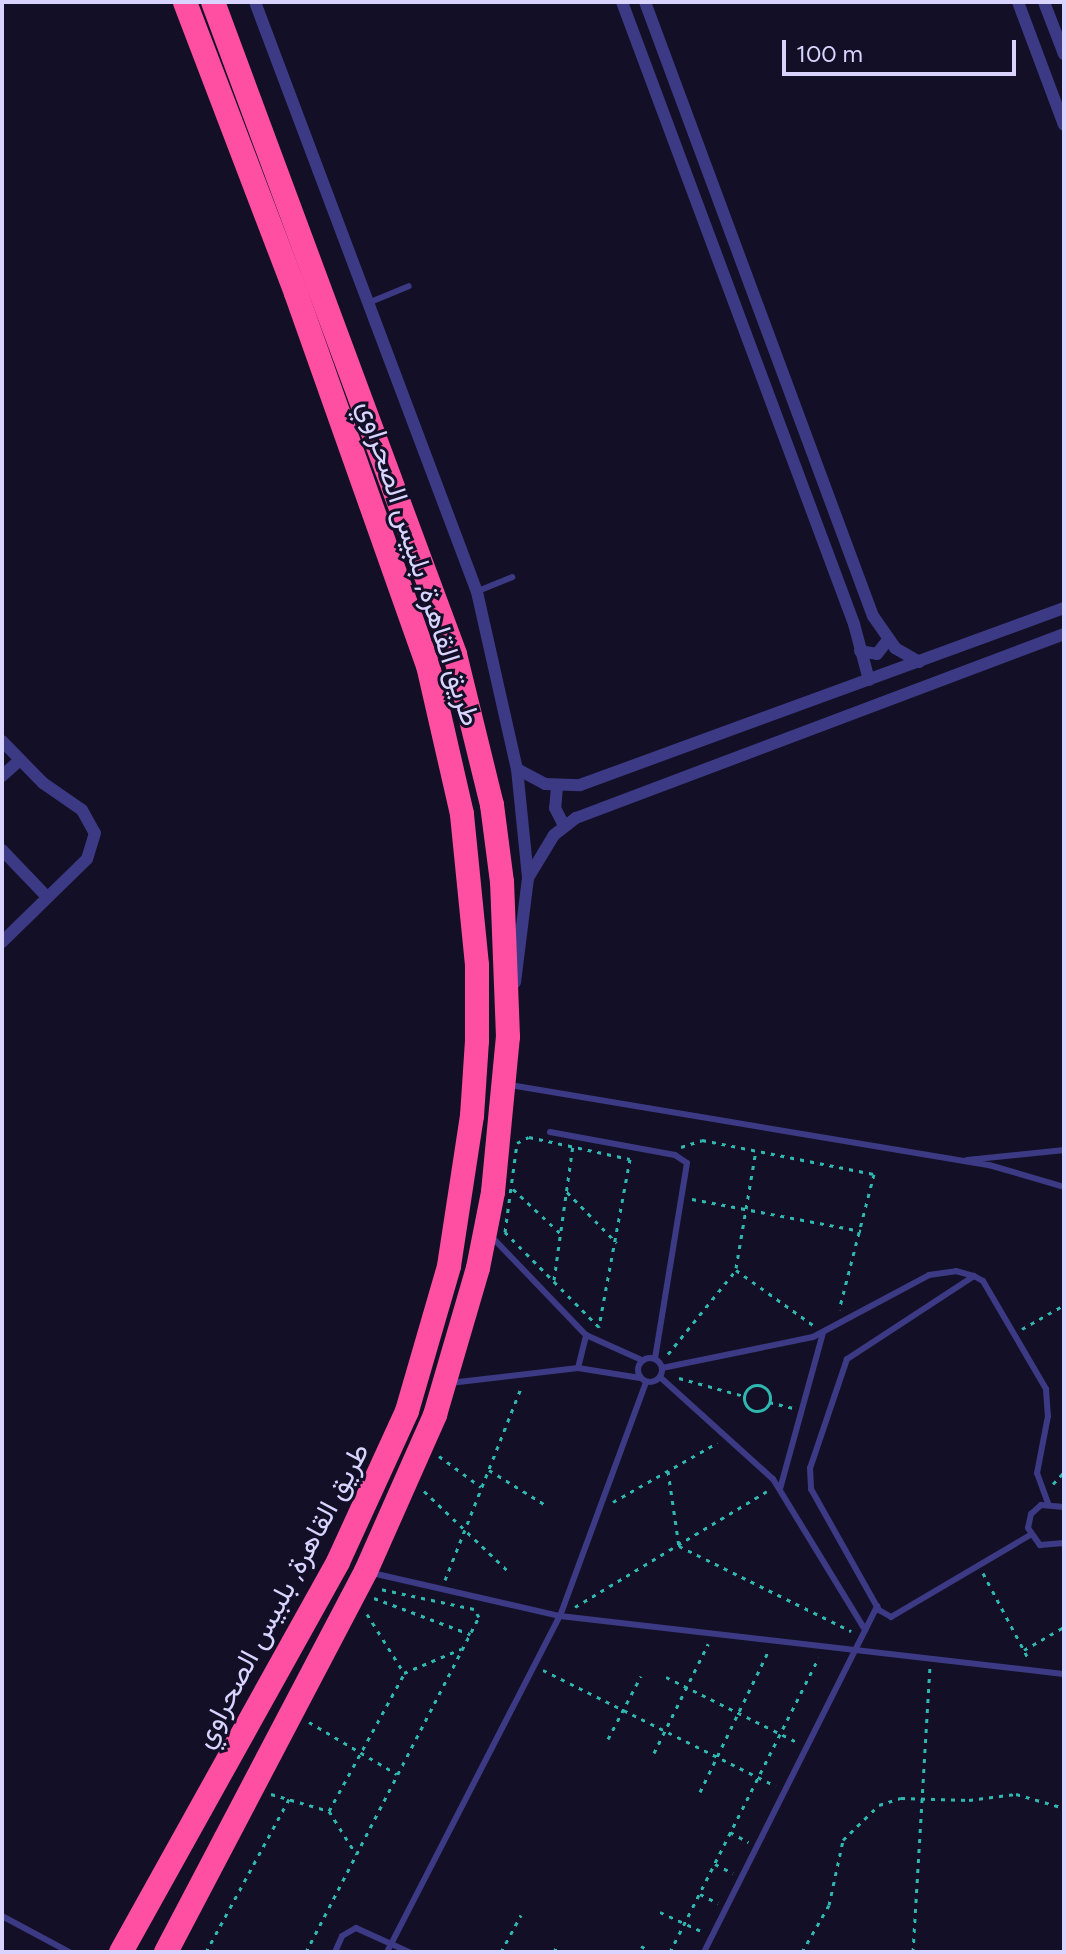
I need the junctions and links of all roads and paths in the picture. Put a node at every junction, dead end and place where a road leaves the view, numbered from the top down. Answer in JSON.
{"nodes":[{"id":1,"x":185,"y":2,"type":"edge"},
{"id":2,"x":213,"y":2,"type":"edge"},
{"id":3,"x":622,"y":2,"type":"edge"},
{"id":4,"x":645,"y":2,"type":"edge"},
{"id":5,"x":1018,"y":2,"type":"edge"},
{"id":6,"x":1044,"y":2,"type":"edge"},
{"id":7,"x":259,"y":3,"type":"edge"},
{"id":8,"x":1064,"y":54,"type":"edge"},
{"id":9,"x":1064,"y":125,"type":"edge"},
{"id":10,"x":409,"y":286,"type":"dead end"},
{"id":11,"x":368,"y":303,"type":"junction"},
{"id":12,"x":512,"y":577,"type":"dead end"},
{"id":13,"x":477,"y":592,"type":"junction"},
{"id":14,"x":1064,"y":608,"type":"edge"},
{"id":15,"x":1064,"y":634,"type":"edge"},
{"id":16,"x":888,"y":640,"type":"junction"},
{"id":17,"x":860,"y":651,"type":"junction"},
{"id":18,"x":919,"y":662,"type":"junction"},
{"id":19,"x":869,"y":680,"type":"junction"},
{"id":20,"x":2,"y":741,"type":"edge"},
{"id":21,"x":20,"y":760,"type":"junction"},
{"id":22,"x":517,"y":769,"type":"junction"},
{"id":23,"x":2,"y":776,"type":"edge"},
{"id":24,"x":557,"y":787,"type":"junction"},
{"id":25,"x":564,"y":826,"type":"junction"},
{"id":26,"x":2,"y":850,"type":"edge"},
{"id":27,"x":528,"y":878,"type":"junction"},
{"id":28,"x":47,"y":897,"type":"junction"},
{"id":29,"x":2,"y":942,"type":"edge"},
{"id":30,"x":508,"y":1037,"type":"junction"},
{"id":31,"x":505,"y":1084,"type":"junction"},
{"id":32,"x":550,"y":1132,"type":"dead end"},
{"id":33,"x":575,"y":1137,"type":"junction"},
{"id":34,"x":573,"y":1146,"type":"junction"},
{"id":35,"x":756,"y":1150,"type":"junction"},
{"id":36,"x":1064,"y":1150,"type":"edge"},
{"id":37,"x":675,"y":1155,"type":"junction"},
{"id":38,"x":964,"y":1161,"type":"junction"},
{"id":39,"x":510,"y":1186,"type":"junction"},
{"id":40,"x":1064,"y":1187,"type":"edge"},
{"id":41,"x":567,"y":1192,"type":"junction"},
{"id":42,"x":685,"y":1198,"type":"junction"},
{"id":43,"x":746,"y":1209,"type":"junction"},
{"id":44,"x":485,"y":1230,"type":"junction"},
{"id":45,"x":861,"y":1231,"type":"junction"},
{"id":46,"x":561,"y":1234,"type":"junction"},
{"id":47,"x":617,"y":1243,"type":"junction"},
{"id":48,"x":736,"y":1270,"type":"junction"},
{"id":49,"x":974,"y":1276,"type":"junction"},
{"id":50,"x":554,"y":1282,"type":"junction"},
{"id":51,"x":551,"y":1299,"type":"junction"},
{"id":52,"x":1064,"y":1305,"type":"edge"},
{"id":53,"x":835,"y":1325,"type":"junction"},
{"id":54,"x":1015,"y":1332,"type":"junction"},
{"id":55,"x":823,"y":1333,"type":"junction"},
{"id":56,"x":586,"y":1335,"type":"junction"},
{"id":57,"x":642,"y":1360,"type":"junction"},
{"id":58,"x":578,"y":1368,"type":"junction"},
{"id":59,"x":660,"y":1368,"type":"junction"},
{"id":60,"x":527,"y":1373,"type":"junction"},
{"id":61,"x":643,"y":1380,"type":"junction"},
{"id":62,"x":445,"y":1384,"type":"junction"},
{"id":63,"x":744,"y":1396,"type":"junction"},
{"id":64,"x":769,"y":1402,"type":"junction"},
{"id":65,"x":802,"y":1411,"type":"junction"},
{"id":66,"x":728,"y":1437,"type":"junction"},
{"id":67,"x":423,"y":1445,"type":"junction"},
{"id":68,"x":489,"y":1470,"type":"junction"},
{"id":69,"x":668,"y":1471,"type":"junction"},
{"id":70,"x":410,"y":1478,"type":"junction"},
{"id":71,"x":482,"y":1487,"type":"junction"},
{"id":72,"x":779,"y":1487,"type":"junction"},
{"id":73,"x":1048,"y":1503,"type":"junction"},
{"id":74,"x":544,"y":1504,"type":"dead end"},
{"id":75,"x":1064,"y":1507,"type":"edge"},
{"id":76,"x":602,"y":1509,"type":"junction"},
{"id":77,"x":465,"y":1530,"type":"junction"},
{"id":78,"x":1030,"y":1535,"type":"junction"},
{"id":79,"x":1064,"y":1543,"type":"edge"},
{"id":80,"x":679,"y":1546,"type":"junction"},
{"id":81,"x":980,"y":1566,"type":"junction"},
{"id":82,"x":508,"y":1571,"type":"dead end"},
{"id":83,"x":362,"y":1588,"type":"junction"},
{"id":84,"x":441,"y":1591,"type":"junction"},
{"id":85,"x":877,"y":1606,"type":"junction"},
{"id":86,"x":560,"y":1616,"type":"junction"},
{"id":87,"x":1064,"y":1627,"type":"edge"},
{"id":88,"x":863,"y":1633,"type":"junction"},
{"id":89,"x":470,"y":1634,"type":"junction"},
{"id":90,"x":713,"y":1634,"type":"junction"},
{"id":91,"x":774,"y":1641,"type":"junction"},
{"id":92,"x":824,"y":1647,"type":"junction"},
{"id":93,"x":463,"y":1648,"type":"junction"},
{"id":94,"x":854,"y":1650,"type":"junction"},
{"id":95,"x":1024,"y":1650,"type":"junction"},
{"id":96,"x":930,"y":1659,"type":"junction"},
{"id":97,"x":536,"y":1666,"type":"junction"},
{"id":98,"x":1035,"y":1671,"type":"junction"},
{"id":99,"x":404,"y":1673,"type":"junction"},
{"id":100,"x":1064,"y":1674,"type":"edge"},
{"id":101,"x":641,"y":1676,"type":"dead end"},
{"id":102,"x":666,"y":1677,"type":"dead end"},
{"id":103,"x":686,"y":1688,"type":"junction"},
{"id":104,"x":624,"y":1710,"type":"junction"},
{"id":105,"x":292,"y":1712,"type":"junction"},
{"id":106,"x":739,"y":1713,"type":"junction"},
{"id":107,"x":665,"y":1730,"type":"junction"},
{"id":108,"x":780,"y":1734,"type":"junction"},
{"id":109,"x":608,"y":1739,"type":"dead end"},
{"id":110,"x":806,"y":1747,"type":"junction"},
{"id":111,"x":361,"y":1752,"type":"junction"},
{"id":112,"x":654,"y":1753,"type":"dead end"},
{"id":113,"x":718,"y":1757,"type":"junction"},
{"id":114,"x":397,"y":1774,"type":"junction"},
{"id":115,"x":758,"y":1777,"type":"junction"},
{"id":116,"x":252,"y":1789,"type":"junction"},
{"id":117,"x":785,"y":1791,"type":"junction"},
{"id":118,"x":700,"y":1792,"type":"dead end"},
{"id":119,"x":922,"y":1797,"type":"junction"},
{"id":120,"x":289,"y":1799,"type":"junction"},
{"id":121,"x":1064,"y":1808,"type":"edge"},
{"id":122,"x":329,"y":1811,"type":"junction"},
{"id":123,"x":730,"y":1832,"type":"junction"},
{"id":124,"x":757,"y":1847,"type":"junction"},
{"id":125,"x":356,"y":1854,"type":"junction"},
{"id":126,"x":715,"y":1864,"type":"junction"},
{"id":127,"x":742,"y":1877,"type":"junction"},
{"id":128,"x":700,"y":1894,"type":"junction"},
{"id":129,"x":727,"y":1907,"type":"junction"},
{"id":130,"x":660,"y":1912,"type":"dead end"},
{"id":131,"x":521,"y":1915,"type":"dead end"},
{"id":132,"x":2,"y":1916,"type":"edge"},
{"id":133,"x":139,"y":1920,"type":"junction"},
{"id":134,"x":685,"y":1923,"type":"junction"},
{"id":135,"x":712,"y":1936,"type":"junction"},
{"id":136,"x":392,"y":1943,"type":"junction"},
{"id":137,"x":558,"y":1944,"type":"dead end"},
{"id":138,"x":170,"y":1945,"type":"edge"},
{"id":139,"x":641,"y":1946,"type":"dead end"},
{"id":140,"x":69,"y":1952,"type":"edge"},
{"id":141,"x":121,"y":1952,"type":"edge"},
{"id":142,"x":206,"y":1952,"type":"edge"},
{"id":143,"x":306,"y":1952,"type":"edge"},
{"id":144,"x":335,"y":1952,"type":"edge"},
{"id":145,"x":387,"y":1952,"type":"edge"},
{"id":146,"x":409,"y":1952,"type":"edge"},
{"id":147,"x":501,"y":1952,"type":"edge"},
{"id":148,"x":554,"y":1952,"type":"edge"},
{"id":149,"x":652,"y":1952,"type":"edge"},
{"id":150,"x":670,"y":1952,"type":"edge"},
{"id":151,"x":704,"y":1952,"type":"edge"},
{"id":152,"x":802,"y":1952,"type":"edge"},
{"id":153,"x":913,"y":1952,"type":"edge"}],
"edges":[{"from":1,"to":133,"type":"highway","name":"طريق القاهرة, بلبيس الصحراوي"},
{"from":2,"to":30,"type":"highway","name":"طريق القاهرة, بلبيس الصحراوي"},
{"from":3,"to":17,"type":"street"},
{"from":4,"to":16,"type":"street"},
{"from":5,"to":9,"type":"street"},
{"from":6,"to":8,"type":"street"},
{"from":7,"to":11,"type":"street"},
{"from":10,"to":11,"type":"lane"},
{"from":11,"to":13,"type":"street"},
{"from":12,"to":13,"type":"lane"},
{"from":13,"to":22,"type":"street"},
{"from":14,"to":18,"type":"street"},
{"from":15,"to":25,"type":"street"},
{"from":16,"to":17,"type":"street"},
{"from":16,"to":18,"type":"street"},
{"from":17,"to":19,"type":"street"},
{"from":18,"to":19,"type":"street"},
{"from":19,"to":24,"type":"street"},
{"from":20,"to":21,"type":"street"},
{"from":21,"to":23,"type":"street"},
{"from":21,"to":28,"type":"street"},
{"from":22,"to":24,"type":"street"},
{"from":22,"to":27,"type":"street"},
{"from":24,"to":25,"type":"street"},
{"from":25,"to":27,"type":"street"},
{"from":26,"to":28,"type":"street"},
{"from":27,"to":30,"type":"street"},
{"from":28,"to":29,"type":"street"},
{"from":30,"to":31,"type":"highway","name":"طريق القاهرة, بلبيس الصحراوي"},
{"from":31,"to":38,"type":"lane"},
{"from":31,"to":44,"type":"highway","name":"طريق القاهرة, بلبيس الصحراوي"},
{"from":32,"to":33,"type":"lane"},
{"from":33,"to":34,"type":"path"},
{"from":33,"to":37,"type":"lane"},
{"from":34,"to":39,"type":"path"},
{"from":34,"to":41,"type":"path"},
{"from":34,"to":47,"type":"path"},
{"from":35,"to":37,"type":"path"},
{"from":35,"to":43,"type":"path"},
{"from":35,"to":45,"type":"path"},
{"from":36,"to":38,"type":"lane"},
{"from":37,"to":42,"type":"lane"},
{"from":38,"to":40,"type":"lane"},
{"from":39,"to":46,"type":"path"},
{"from":39,"to":50,"type":"path"},
{"from":41,"to":46,"type":"path"},
{"from":41,"to":47,"type":"path"},
{"from":42,"to":43,"type":"path"},
{"from":42,"to":59,"type":"lane"},
{"from":43,"to":45,"type":"path"},
{"from":43,"to":48,"type":"path"},
{"from":44,"to":51,"type":"lane"},
{"from":44,"to":62,"type":"highway","name":"طريق القاهرة, بلبيس الصحراوي"},
{"from":45,"to":53,"type":"path"},
{"from":46,"to":50,"type":"path"},
{"from":47,"to":50,"type":"path"},
{"from":48,"to":55,"type":"path"},
{"from":48,"to":59,"type":"path"},
{"from":49,"to":53,"type":"lane"},
{"from":49,"to":54,"type":"lane"},
{"from":49,"to":85,"type":"lane"},
{"from":50,"to":51,"type":"path"},
{"from":51,"to":56,"type":"lane"},
{"from":52,"to":54,"type":"path"},
{"from":53,"to":55,"type":"lane"},
{"from":54,"to":73,"type":"lane"},
{"from":55,"to":59,"type":"lane"},
{"from":55,"to":65,"type":"lane"},
{"from":56,"to":57,"type":"lane"},
{"from":56,"to":58,"type":"lane"},
{"from":57,"to":59,"type":"lane"},
{"from":57,"to":61,"type":"lane"},
{"from":58,"to":60,"type":"lane"},
{"from":58,"to":61,"type":"lane"},
{"from":59,"to":61,"type":"lane"},
{"from":59,"to":63,"type":"path"},
{"from":59,"to":66,"type":"lane"},
{"from":60,"to":62,"type":"lane"},
{"from":60,"to":68,"type":"path"},
{"from":61,"to":76,"type":"lane"},
{"from":62,"to":67,"type":"highway","name":"طريق القاهرة, بلبيس الصحراوي"},
{"from":63,"to":64,"type":"path"},
{"from":63,"to":64,"type":"path"},
{"from":64,"to":65,"type":"path"},
{"from":65,"to":72,"type":"lane"},
{"from":66,"to":69,"type":"path"},
{"from":66,"to":72,"type":"lane"},
{"from":67,"to":70,"type":"highway","name":"طريق القاهرة, بلبيس الصحراوي"},
{"from":67,"to":71,"type":"path"},
{"from":68,"to":71,"type":"path"},
{"from":68,"to":74,"type":"path"},
{"from":69,"to":76,"type":"path"},
{"from":69,"to":80,"type":"path"},
{"from":70,"to":77,"type":"path"},
{"from":70,"to":83,"type":"highway","name":"طريق القاهرة, بلبيس الصحراوي"},
{"from":71,"to":77,"type":"path"},
{"from":72,"to":80,"type":"path"},
{"from":72,"to":88,"type":"lane"},
{"from":73,"to":75,"type":"lane"},
{"from":73,"to":78,"type":"lane"},
{"from":76,"to":86,"type":"lane"},
{"from":77,"to":82,"type":"path"},
{"from":77,"to":84,"type":"path"},
{"from":78,"to":79,"type":"lane"},
{"from":78,"to":81,"type":"lane"},
{"from":80,"to":86,"type":"path"},
{"from":80,"to":88,"type":"path"},
{"from":81,"to":85,"type":"lane"},
{"from":81,"to":95,"type":"path"},
{"from":83,"to":84,"type":"lane"},
{"from":83,"to":89,"type":"path"},
{"from":83,"to":89,"type":"path"},
{"from":83,"to":99,"type":"path"},
{"from":83,"to":105,"type":"highway","name":"طريق القاهرة, بلبيس الصحراوي"},
{"from":84,"to":86,"type":"lane"},
{"from":85,"to":88,"type":"lane"},
{"from":86,"to":90,"type":"lane"},
{"from":86,"to":97,"type":"lane"},
{"from":87,"to":95,"type":"path"},
{"from":88,"to":94,"type":"lane"},
{"from":89,"to":93,"type":"path"},
{"from":90,"to":91,"type":"lane"},
{"from":90,"to":103,"type":"path"},
{"from":91,"to":92,"type":"lane"},
{"from":91,"to":106,"type":"path"},
{"from":92,"to":94,"type":"lane"},
{"from":92,"to":108,"type":"path"},
{"from":93,"to":99,"type":"path"},
{"from":93,"to":114,"type":"path"},
{"from":94,"to":96,"type":"lane"},
{"from":94,"to":110,"type":"lane"},
{"from":95,"to":98,"type":"path"},
{"from":96,"to":98,"type":"lane"},
{"from":96,"to":119,"type":"path"},
{"from":97,"to":104,"type":"path"},
{"from":97,"to":136,"type":"lane"},
{"from":98,"to":100,"type":"lane"},
{"from":99,"to":111,"type":"path"},
{"from":101,"to":104,"type":"path"},
{"from":102,"to":103,"type":"path"},
{"from":103,"to":106,"type":"path"},
{"from":103,"to":107,"type":"path"},
{"from":104,"to":107,"type":"path"},
{"from":104,"to":109,"type":"path"},
{"from":105,"to":111,"type":"path"},
{"from":105,"to":116,"type":"highway","name":"طريق القاهرة, بلبيس الصحراوي"},
{"from":106,"to":108,"type":"path"},
{"from":106,"to":113,"type":"path"},
{"from":107,"to":112,"type":"path"},
{"from":107,"to":113,"type":"path"},
{"from":108,"to":110,"type":"path"},
{"from":108,"to":115,"type":"path"},
{"from":110,"to":117,"type":"lane"},
{"from":111,"to":114,"type":"path"},
{"from":111,"to":122,"type":"path"},
{"from":113,"to":115,"type":"path"},
{"from":113,"to":118,"type":"path"},
{"from":114,"to":125,"type":"path"},
{"from":115,"to":117,"type":"path"},
{"from":115,"to":123,"type":"path"},
{"from":116,"to":120,"type":"path"},
{"from":116,"to":138,"type":"highway","name":"طريق القاهرة, بلبيس الصحراوي"},
{"from":117,"to":124,"type":"lane"},
{"from":119,"to":121,"type":"path"},
{"from":119,"to":152,"type":"path"},
{"from":119,"to":153,"type":"path"},
{"from":120,"to":122,"type":"path"},
{"from":120,"to":142,"type":"path"},
{"from":122,"to":125,"type":"path"},
{"from":123,"to":124,"type":"path"},
{"from":123,"to":126,"type":"path"},
{"from":124,"to":127,"type":"lane"},
{"from":125,"to":143,"type":"path"},
{"from":126,"to":127,"type":"path"},
{"from":126,"to":128,"type":"path"},
{"from":127,"to":129,"type":"lane"},
{"from":128,"to":129,"type":"path"},
{"from":128,"to":134,"type":"path"},
{"from":129,"to":135,"type":"lane"},
{"from":130,"to":134,"type":"path"},
{"from":131,"to":147,"type":"path"},
{"from":132,"to":140,"type":"lane"},
{"from":133,"to":138,"type":"highway"},
{"from":133,"to":141,"type":"highway","name":"طريق القاهرة, بلبيس الصحراوي"},
{"from":134,"to":135,"type":"path"},
{"from":134,"to":150,"type":"path"},
{"from":135,"to":151,"type":"lane"},
{"from":136,"to":144,"type":"lane"},
{"from":136,"to":145,"type":"lane"},
{"from":136,"to":146,"type":"lane"},
{"from":137,"to":148,"type":"path"},
{"from":139,"to":149,"type":"path"}]}
